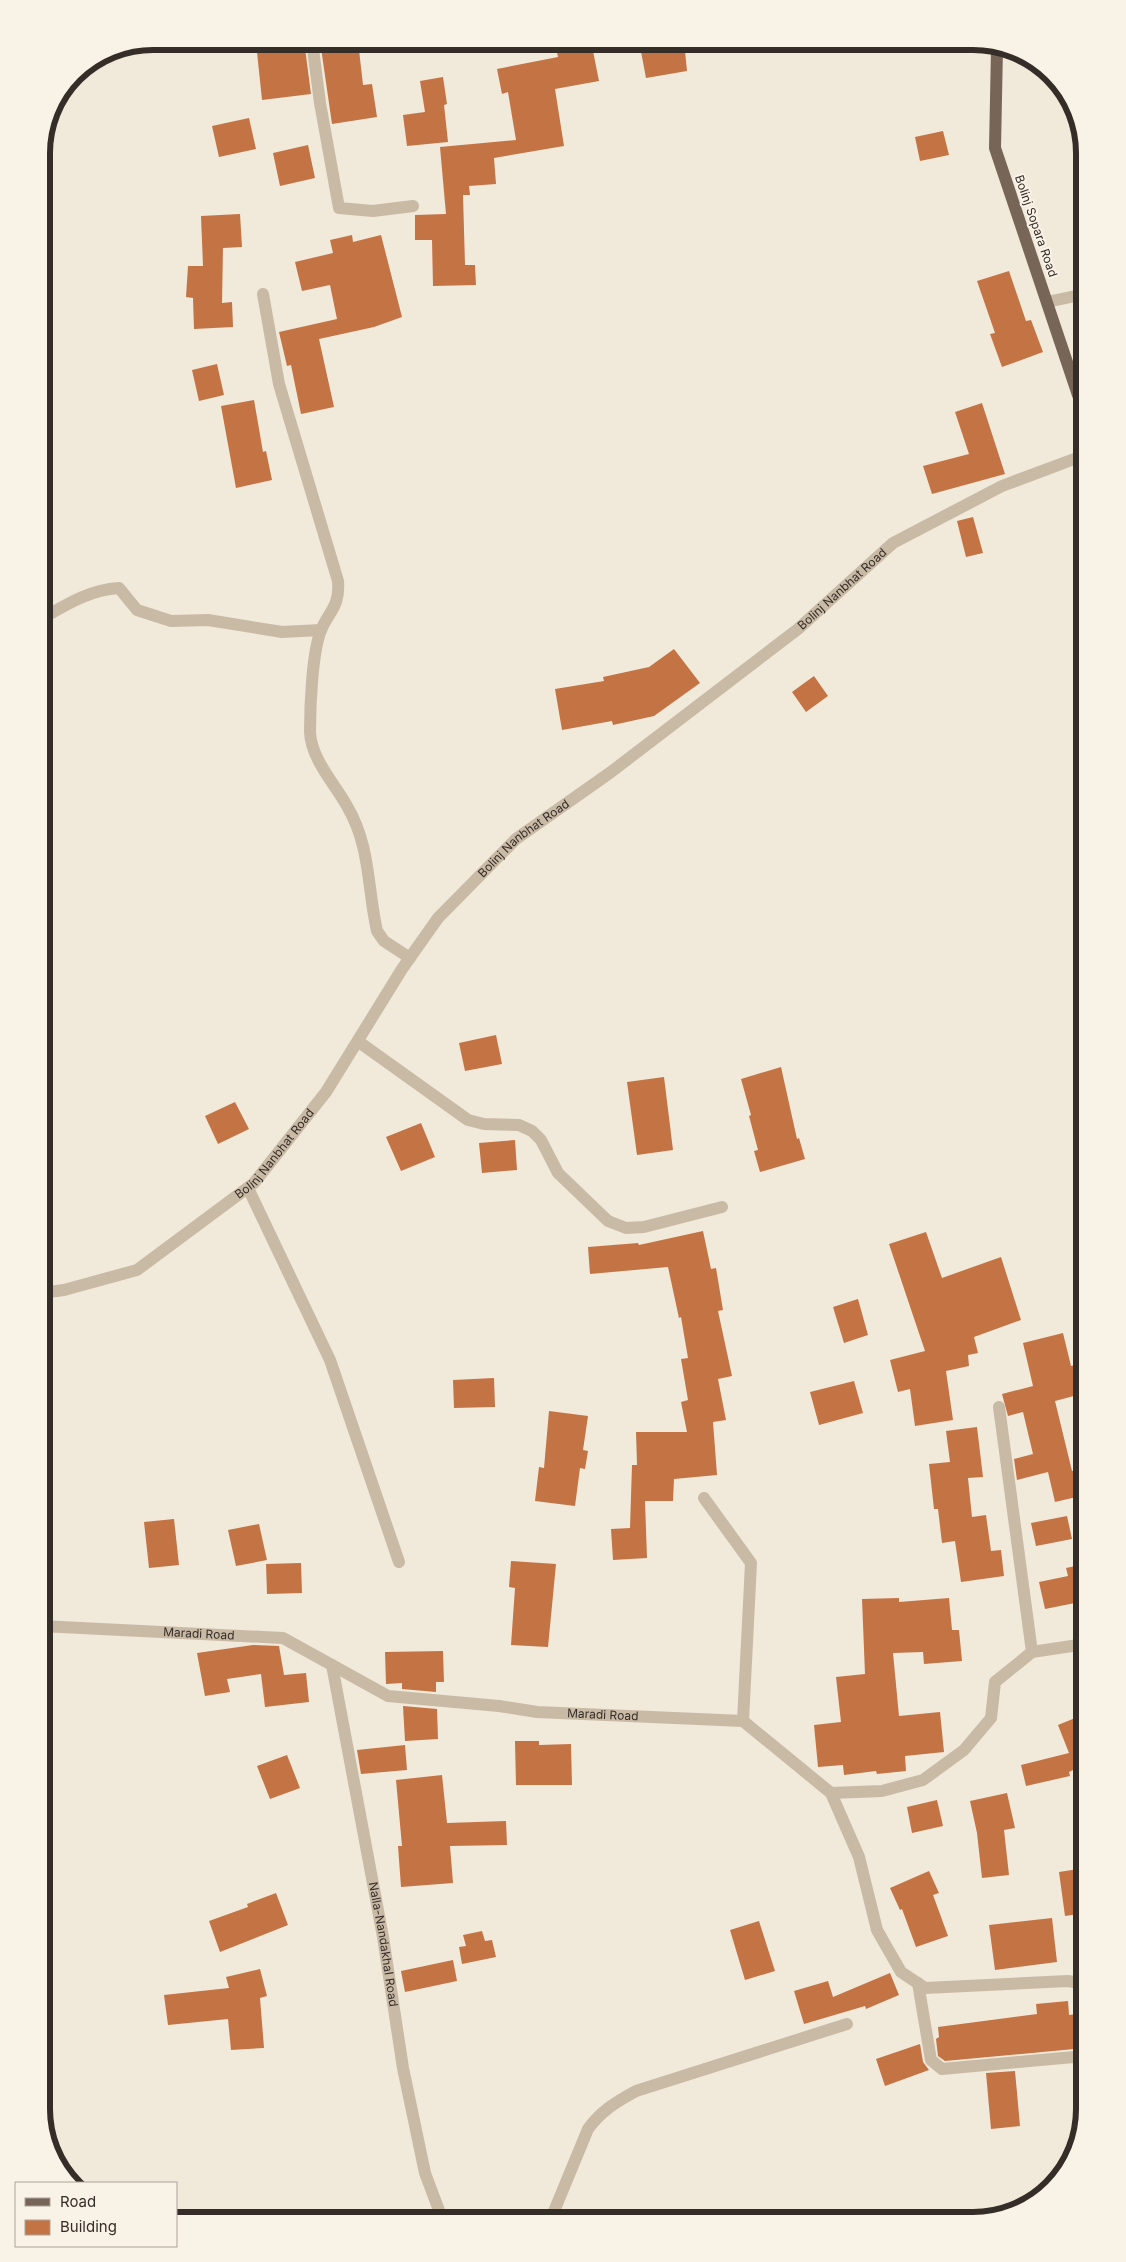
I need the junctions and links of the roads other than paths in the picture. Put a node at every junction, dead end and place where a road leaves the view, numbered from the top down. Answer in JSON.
{"nodes":[{"id":1,"x":313,"y":50,"type":"edge"},
{"id":2,"x":997,"y":53,"type":"edge"},
{"id":3,"x":413,"y":206,"type":"dead end"},
{"id":4,"x":263,"y":294,"type":"dead end"},
{"id":5,"x":1076,"y":296,"type":"edge"},
{"id":6,"x":1047,"y":302,"type":"junction"},
{"id":7,"x":1076,"y":389,"type":"edge"},
{"id":8,"x":1076,"y":458,"type":"edge"},
{"id":9,"x":50,"y":614,"type":"edge"},
{"id":10,"x":321,"y":630,"type":"junction"},
{"id":11,"x":410,"y":958,"type":"junction"},
{"id":12,"x":359,"y":1042,"type":"junction"},
{"id":13,"x":248,"y":1188,"type":"junction"},
{"id":14,"x":722,"y":1207,"type":"dead end"},
{"id":15,"x":50,"y":1292,"type":"edge"},
{"id":16,"x":999,"y":1407,"type":"dead end"},
{"id":17,"x":704,"y":1498,"type":"dead end"},
{"id":18,"x":399,"y":1562,"type":"dead end"},
{"id":19,"x":50,"y":1626,"type":"edge"},
{"id":20,"x":1076,"y":1645,"type":"edge"},
{"id":21,"x":1032,"y":1652,"type":"junction"},
{"id":22,"x":332,"y":1665,"type":"junction"},
{"id":23,"x":742,"y":1721,"type":"junction"},
{"id":24,"x":831,"y":1793,"type":"junction"},
{"id":25,"x":1076,"y":1982,"type":"edge"},
{"id":26,"x":918,"y":1983,"type":"junction"},
{"id":27,"x":847,"y":2024,"type":"dead end"},
{"id":28,"x":1076,"y":2057,"type":"edge"},
{"id":29,"x":440,"y":2212,"type":"edge"},
{"id":30,"x":554,"y":2212,"type":"edge"}],
"edges":[{"from":1,"to":3,"type":"street"},
{"from":2,"to":6,"type":"main road","name":"Bolinj Sopara Road"},
{"from":4,"to":10,"type":"street"},
{"from":5,"to":6,"type":"street"},
{"from":6,"to":7,"type":"main road","name":"Bolinj Sopara Road"},
{"from":8,"to":11,"type":"street","name":"Bolinj Nanbhat Road"},
{"from":9,"to":10,"type":"street"},
{"from":10,"to":11,"type":"street"},
{"from":11,"to":12,"type":"street","name":"Bolinj Nanbhat Road"},
{"from":12,"to":13,"type":"street","name":"Bolinj Nanbhat Road"},
{"from":12,"to":14,"type":"street"},
{"from":13,"to":15,"type":"street","name":"Bolinj Nanbhat Road"},
{"from":13,"to":18,"type":"street"},
{"from":16,"to":21,"type":"street"},
{"from":17,"to":23,"type":"street"},
{"from":19,"to":22,"type":"street","name":"Maradi Road"},
{"from":20,"to":21,"type":"street"},
{"from":21,"to":24,"type":"street"},
{"from":22,"to":23,"type":"street","name":"Maradi Road"},
{"from":22,"to":29,"type":"street","name":"Nalla-Nandakhal Road"},
{"from":23,"to":24,"type":"street"},
{"from":24,"to":26,"type":"street"},
{"from":25,"to":26,"type":"street"},
{"from":26,"to":28,"type":"street"},
{"from":27,"to":30,"type":"street"}]}
